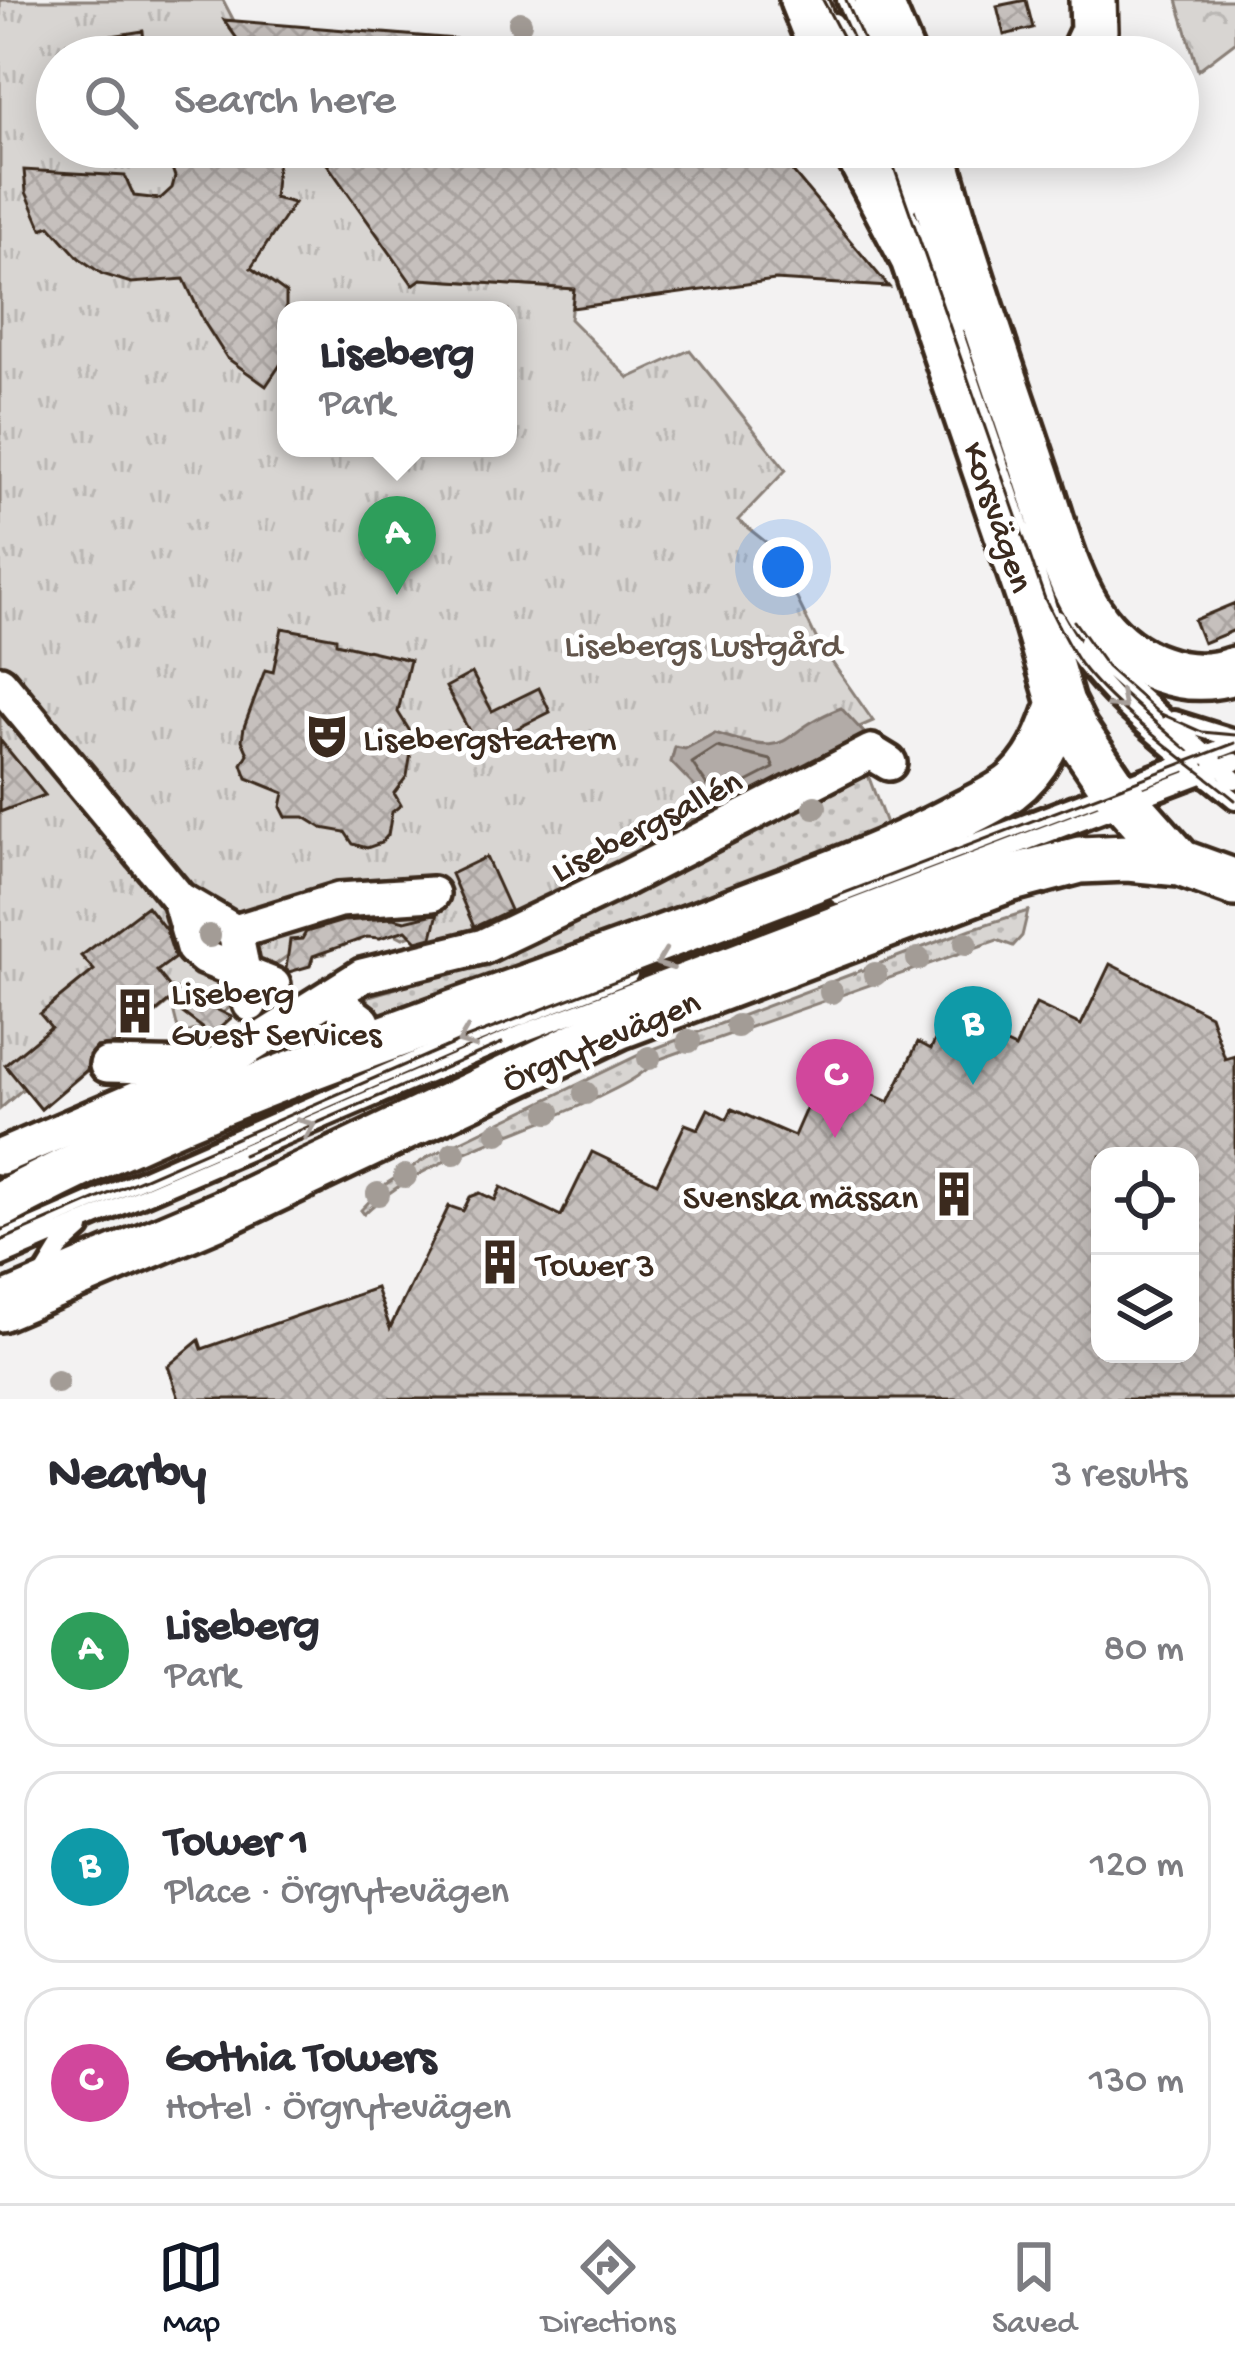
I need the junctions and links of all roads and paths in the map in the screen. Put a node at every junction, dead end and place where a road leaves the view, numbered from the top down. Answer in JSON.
{"nodes":[{"id":1,"x":788,"y":0,"type":"edge"},
{"id":2,"x":803,"y":0,"type":"edge"},
{"id":3,"x":823,"y":0,"type":"edge"},
{"id":4,"x":846,"y":0,"type":"edge"},
{"id":5,"x":878,"y":0,"type":"edge"},
{"id":6,"x":1093,"y":0,"type":"edge"},
{"id":7,"x":803,"y":36,"type":"edge"},
{"id":8,"x":818,"y":36,"type":"edge"},
{"id":9,"x":842,"y":36,"type":"edge"},
{"id":10,"x":862,"y":36,"type":"edge"},
{"id":11,"x":893,"y":36,"type":"edge"},
{"id":12,"x":1092,"y":36,"type":"edge"},
{"id":13,"x":882,"y":168,"type":"edge"},
{"id":14,"x":936,"y":168,"type":"edge"},
{"id":15,"x":967,"y":348,"type":"junction"},
{"id":16,"x":1003,"y":435,"type":"dead end"},
{"id":17,"x":1053,"y":593,"type":"junction"},
{"id":18,"x":1235,"y":670,"type":"edge"},
{"id":19,"x":0,"y":683,"type":"edge"},
{"id":20,"x":1061,"y":703,"type":"junction"},
{"id":21,"x":1156,"y":712,"type":"junction"},
{"id":22,"x":1235,"y":721,"type":"edge"},
{"id":23,"x":1229,"y":739,"type":"edge"},
{"id":24,"x":1214,"y":763,"type":"edge"},
{"id":25,"x":889,"y":764,"type":"dead end"},
{"id":26,"x":1235,"y":780,"type":"edge"},
{"id":27,"x":1121,"y":796,"type":"junction"},
{"id":28,"x":1235,"y":800,"type":"edge"},
{"id":29,"x":1213,"y":874,"type":"edge"},
{"id":30,"x":432,"y":894,"type":"dead end"},
{"id":31,"x":179,"y":899,"type":"junction"},
{"id":32,"x":235,"y":932,"type":"junction"},
{"id":33,"x":614,"y":980,"type":"junction"},
{"id":34,"x":534,"y":987,"type":"junction"},
{"id":35,"x":259,"y":991,"type":"junction"},
{"id":36,"x":330,"y":997,"type":"junction"},
{"id":37,"x":362,"y":1022,"type":"dead end"},
{"id":38,"x":287,"y":1023,"type":"junction"},
{"id":39,"x":526,"y":1032,"type":"junction"},
{"id":40,"x":107,"y":1065,"type":"dead end"},
{"id":41,"x":211,"y":1074,"type":"junction"},
{"id":42,"x":473,"y":1093,"type":"junction"},
{"id":43,"x":0,"y":1157,"type":"edge"},
{"id":44,"x":0,"y":1205,"type":"edge"},
{"id":45,"x":92,"y":1220,"type":"junction"},
{"id":46,"x":0,"y":1241,"type":"edge"},
{"id":47,"x":0,"y":1258,"type":"edge"},
{"id":48,"x":16,"y":1302,"type":"edge"}],
"edges":[{"from":1,"to":7,"type":"main road"},
{"from":2,"to":8,"type":"main road"},
{"from":3,"to":9,"type":"lane"},
{"from":4,"to":10,"type":"lane"},
{"from":5,"to":11,"type":"main road"},
{"from":6,"to":12,"type":"main road"},
{"from":13,"to":15,"type":"main road","name":"Korsvägen"},
{"from":14,"to":15,"type":"main road","name":"Korsvägen"},
{"from":15,"to":17,"type":"main road","name":"Korsvägen"},
{"from":16,"to":17,"type":"lane"},
{"from":17,"to":18,"type":"main road","name":"Korsvägen"},
{"from":17,"to":20,"type":"main road","name":"Korsvägen"},
{"from":17,"to":21,"type":"lane"},
{"from":17,"to":24,"type":"lane","one_way":true},
{"from":19,"to":31,"type":"street"},
{"from":20,"to":27,"type":"main road","name":"Korsvägen"},
{"from":20,"to":34,"type":"main road","name":"Örgrytevägen"},
{"from":21,"to":23,"type":"lane"},
{"from":21,"to":24,"type":"lane"},
{"from":22,"to":23,"type":"lane"},
{"from":23,"to":24,"type":"lane"},
{"from":24,"to":26,"type":"lane"},
{"from":24,"to":27,"type":"lane"},
{"from":24,"to":28,"type":"lane"},
{"from":25,"to":36,"type":"street","name":"Lisebergsallén"},
{"from":27,"to":29,"type":"main road","name":"Korsvägen"},
{"from":27,"to":33,"type":"lane","one_way":true},
{"from":27,"to":39,"type":"lane"},
{"from":29,"to":42,"type":"main road","name":"Örgrytevägen"},
{"from":30,"to":32,"type":"street"},
{"from":31,"to":32,"type":"street"},
{"from":31,"to":35,"type":"street"},
{"from":32,"to":35,"type":"street"},
{"from":33,"to":34,"type":"lane"},
{"from":33,"to":46,"type":"lane","one_way":true},
{"from":34,"to":44,"type":"main road","name":"Örgrytevägen"},
{"from":35,"to":38,"type":"street"},
{"from":36,"to":37,"type":"street"},
{"from":36,"to":38,"type":"street"},
{"from":38,"to":41,"type":"street"},
{"from":39,"to":42,"type":"lane"},
{"from":45,"to":39,"type":"lane","one_way":true},
{"from":40,"to":41,"type":"street"},
{"from":41,"to":43,"type":"street"},
{"from":42,"to":48,"type":"main road","name":"Örgrytevägen"},
{"from":45,"to":47,"type":"lane"},
{"from":45,"to":48,"type":"lane"}]}
